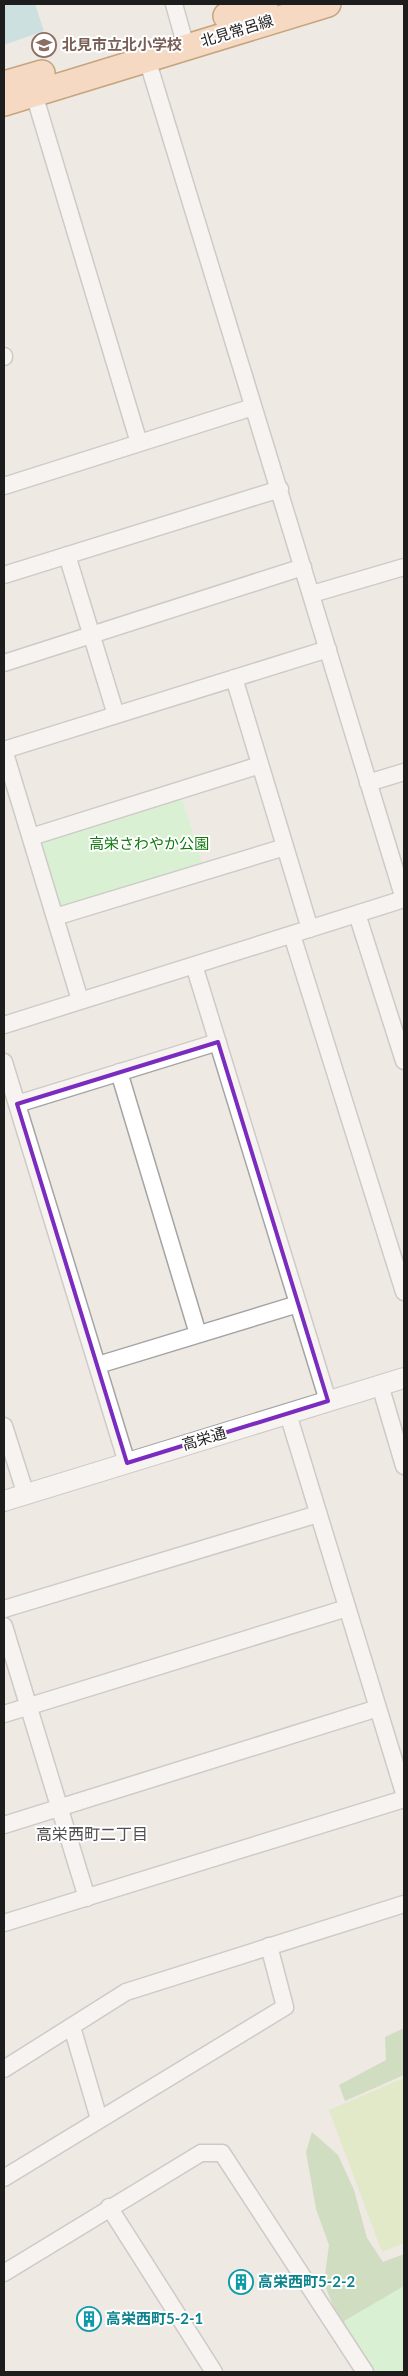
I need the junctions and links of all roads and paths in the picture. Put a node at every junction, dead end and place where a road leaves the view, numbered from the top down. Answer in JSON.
{"nodes":[{"id":1,"x":174,"y":4,"type":"edge"},
{"id":2,"x":265,"y":4,"type":"edge"},
{"id":3,"x":328,"y":4,"type":"edge"},
{"id":4,"x":234,"y":8,"type":"edge"},
{"id":5,"x":184,"y":38,"type":"junction"},
{"id":6,"x":147,"y":59,"type":"junction"},
{"id":7,"x":4,"y":84,"type":"edge"},
{"id":8,"x":31,"y":85,"type":"junction"},
{"id":9,"x":4,"y":103,"type":"edge"},
{"id":10,"x":254,"y":407,"type":"junction"},
{"id":11,"x":140,"y":444,"type":"junction"},
{"id":12,"x":4,"y":486,"type":"edge"},
{"id":13,"x":280,"y":489,"type":"junction"},
{"id":14,"x":67,"y":555,"type":"junction"},
{"id":15,"x":303,"y":567,"type":"junction"},
{"id":16,"x":404,"y":567,"type":"edge"},
{"id":17,"x":4,"y":576,"type":"edge"},
{"id":18,"x":312,"y":594,"type":"junction"},
{"id":19,"x":93,"y":636,"type":"junction"},
{"id":20,"x":328,"y":649,"type":"junction"},
{"id":21,"x":4,"y":663,"type":"edge"},
{"id":22,"x":234,"y":678,"type":"junction"},
{"id":23,"x":116,"y":715,"type":"junction"},
{"id":24,"x":4,"y":750,"type":"edge"},
{"id":25,"x":260,"y":765,"type":"junction"},
{"id":26,"x":404,"y":772,"type":"edge"},
{"id":27,"x":368,"y":783,"type":"junction"},
{"id":28,"x":31,"y":837,"type":"junction"},
{"id":29,"x":285,"y":847,"type":"junction"},
{"id":30,"x":404,"y":899,"type":"edge"},
{"id":31,"x":357,"y":914,"type":"junction"},
{"id":32,"x":55,"y":917,"type":"junction"},
{"id":33,"x":310,"y":929,"type":"junction"},
{"id":34,"x":292,"y":935,"type":"junction"},
{"id":35,"x":194,"y":965,"type":"junction"},
{"id":36,"x":80,"y":1000,"type":"junction"},
{"id":37,"x":4,"y":1024,"type":"edge"},
{"id":38,"x":218,"y":1042,"type":"junction"},
{"id":39,"x":404,"y":1061,"type":"edge"},
{"id":40,"x":4,"y":1062,"type":"edge"},
{"id":41,"x":119,"y":1072,"type":"junction"},
{"id":42,"x":17,"y":1104,"type":"junction"},
{"id":43,"x":401,"y":1263,"type":"edge"},
{"id":44,"x":404,"y":1292,"type":"edge"},
{"id":45,"x":298,"y":1304,"type":"junction"},
{"id":46,"x":198,"y":1334,"type":"junction"},
{"id":47,"x":98,"y":1365,"type":"junction"},
{"id":48,"x":404,"y":1378,"type":"edge"},
{"id":49,"x":380,"y":1385,"type":"junction"},
{"id":50,"x":328,"y":1401,"type":"junction"},
{"id":51,"x":288,"y":1414,"type":"junction"},
{"id":52,"x":4,"y":1426,"type":"edge"},
{"id":53,"x":127,"y":1463,"type":"junction"},
{"id":54,"x":404,"y":1466,"type":"edge"},
{"id":55,"x":26,"y":1495,"type":"junction"},
{"id":56,"x":4,"y":1501,"type":"edge"},
{"id":57,"x":318,"y":1514,"type":"junction"},
{"id":58,"x":347,"y":1608,"type":"junction"},
{"id":59,"x":4,"y":1610,"type":"edge"},
{"id":60,"x":4,"y":1626,"type":"edge"},
{"id":61,"x":29,"y":1707,"type":"junction"},
{"id":62,"x":378,"y":1708,"type":"junction"},
{"id":63,"x":4,"y":1714,"type":"edge"},
{"id":64,"x":404,"y":1793,"type":"edge"},
{"id":65,"x":404,"y":1799,"type":"edge"},
{"id":66,"x":60,"y":1808,"type":"junction"},
{"id":67,"x":4,"y":1825,"type":"edge"},
{"id":68,"x":87,"y":1898,"type":"junction"},
{"id":69,"x":404,"y":1904,"type":"edge"},
{"id":70,"x":4,"y":1923,"type":"edge"},
{"id":71,"x":268,"y":1946,"type":"junction"},
{"id":72,"x":72,"y":2027,"type":"junction"},
{"id":73,"x":4,"y":2069,"type":"edge"},
{"id":74,"x":99,"y":2119,"type":"junction"},
{"id":75,"x":4,"y":2178,"type":"edge"},
{"id":76,"x":109,"y":2207,"type":"junction"},
{"id":77,"x":4,"y":2273,"type":"edge"},
{"id":78,"x":214,"y":2372,"type":"edge"},
{"id":79,"x":365,"y":2372,"type":"edge"}],
"edges":[{"from":1,"to":5,"type":"street"},
{"from":2,"to":4,"type":"main road","name":"北見常呂線"},
{"from":3,"to":5,"type":"main road","name":"北見常呂線"},
{"from":4,"to":5,"type":"main road","name":"北見常呂線"},
{"from":5,"to":6,"type":"main road","name":"北見常呂線"},
{"from":5,"to":8,"type":"main road","name":"北見常呂線"},
{"from":6,"to":8,"type":"main road","name":"北見常呂線"},
{"from":6,"to":10,"type":"street"},
{"from":7,"to":8,"type":"main road","name":"北見常呂線"},
{"from":8,"to":9,"type":"main road","name":"北見常呂線"},
{"from":8,"to":11,"type":"street"},
{"from":10,"to":11,"type":"street"},
{"from":10,"to":13,"type":"street"},
{"from":11,"to":12,"type":"street"},
{"from":13,"to":14,"type":"street"},
{"from":13,"to":15,"type":"street"},
{"from":14,"to":17,"type":"street"},
{"from":14,"to":19,"type":"street"},
{"from":15,"to":18,"type":"street"},
{"from":15,"to":19,"type":"street"},
{"from":16,"to":18,"type":"street"},
{"from":18,"to":20,"type":"street"},
{"from":19,"to":21,"type":"street"},
{"from":19,"to":23,"type":"street"},
{"from":20,"to":22,"type":"street"},
{"from":20,"to":27,"type":"street"},
{"from":22,"to":23,"type":"street"},
{"from":22,"to":25,"type":"street"},
{"from":23,"to":24,"type":"street"},
{"from":24,"to":28,"type":"street"},
{"from":25,"to":28,"type":"street"},
{"from":25,"to":29,"type":"street"},
{"from":26,"to":27,"type":"street"},
{"from":27,"to":30,"type":"street"},
{"from":28,"to":32,"type":"street"},
{"from":29,"to":32,"type":"street"},
{"from":29,"to":33,"type":"street"},
{"from":30,"to":31,"type":"street"},
{"from":31,"to":33,"type":"street"},
{"from":31,"to":39,"type":"street"},
{"from":32,"to":36,"type":"street"},
{"from":33,"to":34,"type":"street"},
{"from":34,"to":35,"type":"street"},
{"from":34,"to":43,"type":"street"},
{"from":35,"to":36,"type":"street"},
{"from":35,"to":38,"type":"street"},
{"from":36,"to":37,"type":"street"},
{"from":38,"to":41,"type":"street"},
{"from":38,"to":45,"type":"street"},
{"from":40,"to":42,"type":"street"},
{"from":41,"to":42,"type":"street"},
{"from":41,"to":46,"type":"street"},
{"from":42,"to":47,"type":"street"},
{"from":43,"to":44,"type":"street"},
{"from":45,"to":46,"type":"street"},
{"from":45,"to":50,"type":"street"},
{"from":46,"to":47,"type":"street"},
{"from":47,"to":53,"type":"street"},
{"from":48,"to":49,"type":"street","name":"高栄通"},
{"from":49,"to":50,"type":"street","name":"高栄通"},
{"from":49,"to":54,"type":"street"},
{"from":50,"to":51,"type":"street","name":"高栄通"},
{"from":51,"to":53,"type":"street","name":"高栄通"},
{"from":51,"to":57,"type":"street"},
{"from":52,"to":55,"type":"street"},
{"from":53,"to":55,"type":"street","name":"高栄通"},
{"from":55,"to":56,"type":"street","name":"高栄通"},
{"from":57,"to":58,"type":"street"},
{"from":57,"to":59,"type":"street"},
{"from":58,"to":61,"type":"street"},
{"from":58,"to":62,"type":"street"},
{"from":60,"to":61,"type":"street"},
{"from":61,"to":63,"type":"street"},
{"from":61,"to":66,"type":"street"},
{"from":62,"to":64,"type":"street"},
{"from":62,"to":66,"type":"street"},
{"from":65,"to":68,"type":"street"},
{"from":66,"to":67,"type":"street"},
{"from":66,"to":68,"type":"street"},
{"from":68,"to":70,"type":"street"},
{"from":69,"to":71,"type":"street"},
{"from":71,"to":72,"type":"street"},
{"from":71,"to":74,"type":"street"},
{"from":72,"to":73,"type":"street"},
{"from":72,"to":74,"type":"street"},
{"from":74,"to":75,"type":"street"},
{"from":76,"to":77,"type":"street"},
{"from":76,"to":78,"type":"street"},
{"from":76,"to":79,"type":"street"}]}
